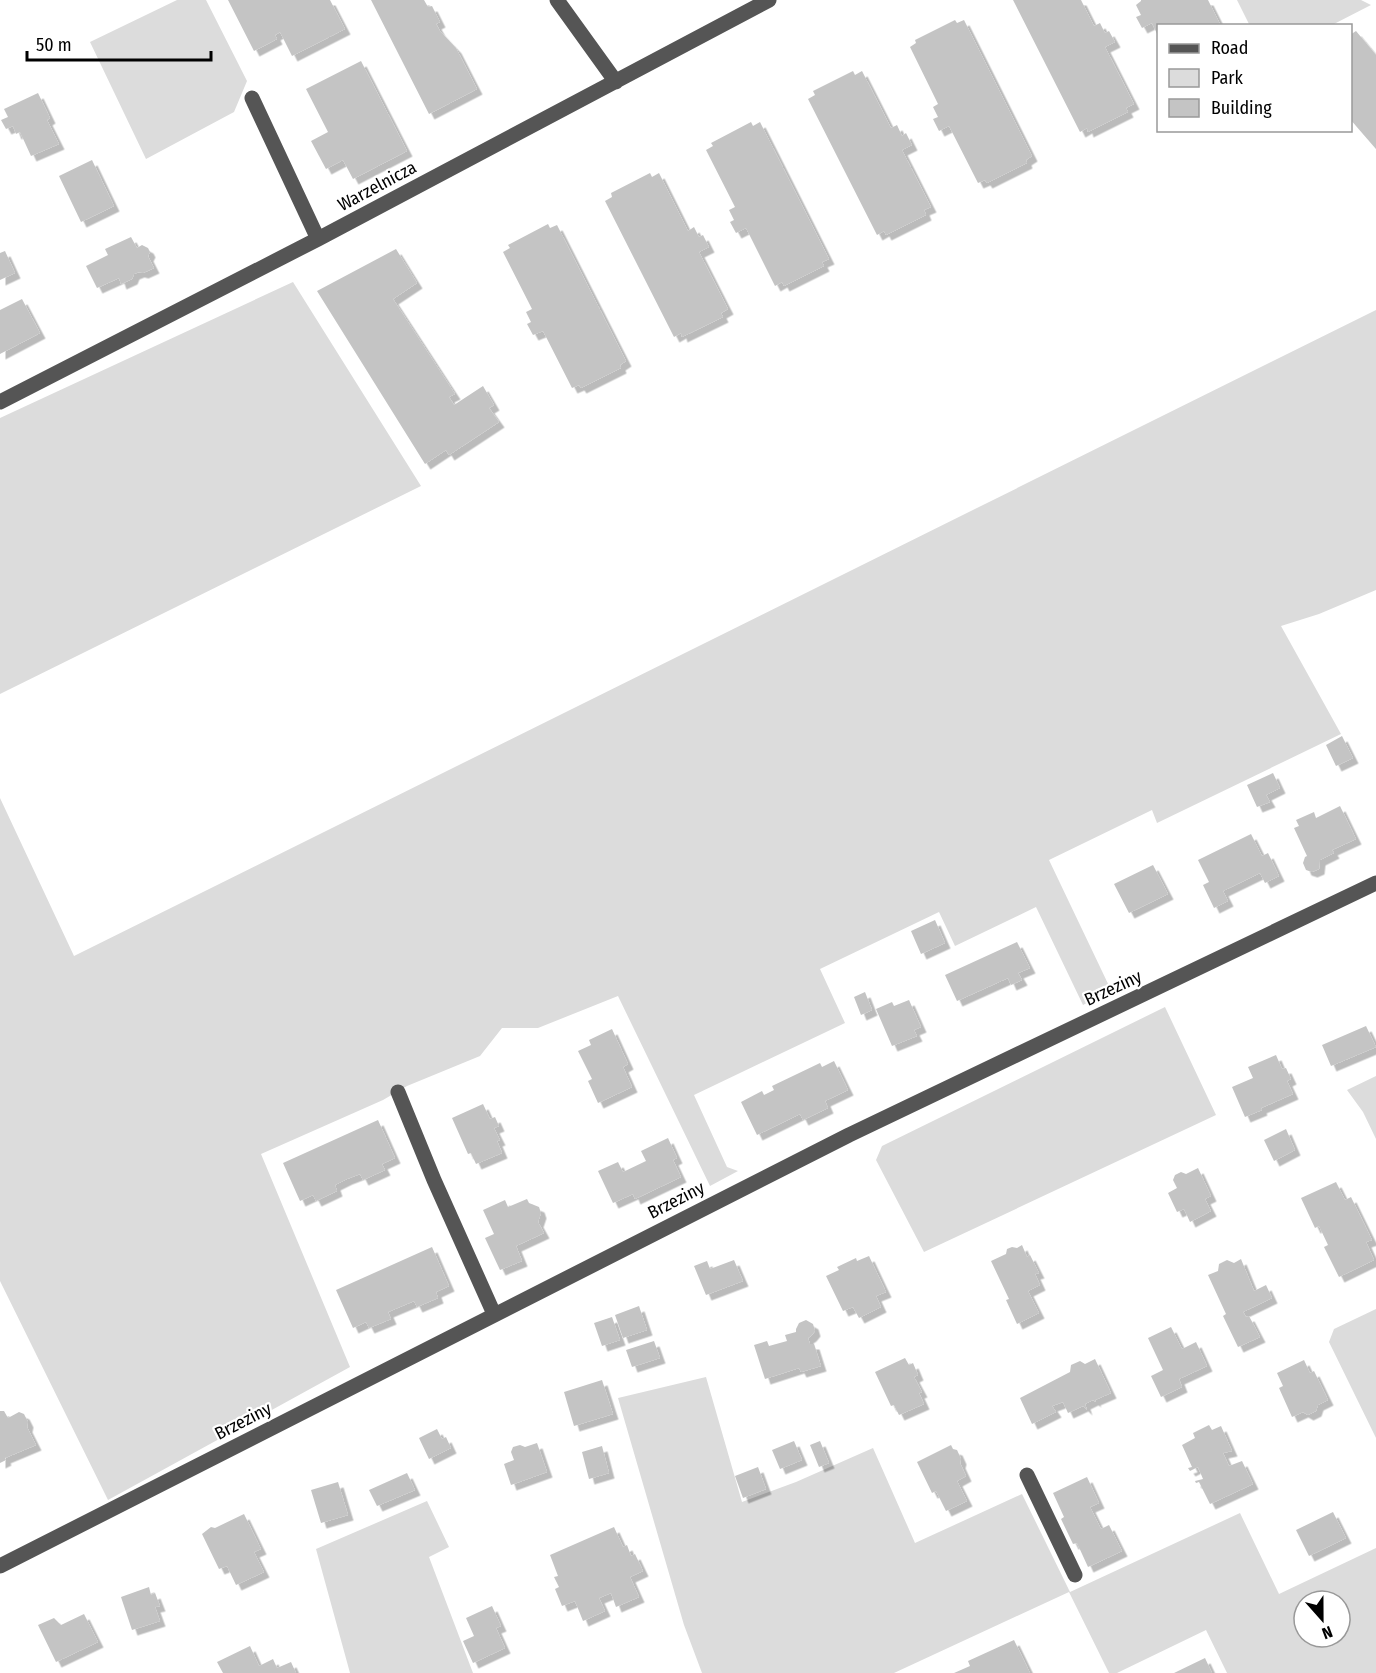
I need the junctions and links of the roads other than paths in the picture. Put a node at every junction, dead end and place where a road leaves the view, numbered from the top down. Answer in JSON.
{"nodes":[{"id":1,"x":557,"y":0,"type":"edge"},
{"id":2,"x":769,"y":0,"type":"edge"},
{"id":3,"x":616,"y":82,"type":"junction"},
{"id":4,"x":252,"y":98,"type":"dead end"},
{"id":5,"x":318,"y":239,"type":"junction"},
{"id":6,"x":0,"y":402,"type":"edge"},
{"id":7,"x":1376,"y":883,"type":"edge"},
{"id":8,"x":398,"y":1092,"type":"dead end"},
{"id":9,"x":494,"y":1314,"type":"junction"},
{"id":10,"x":1027,"y":1475,"type":"dead end"},
{"id":11,"x":0,"y":1566,"type":"edge"},
{"id":12,"x":1075,"y":1575,"type":"dead end"}],
"edges":[{"from":1,"to":3,"type":"street"},
{"from":2,"to":3,"type":"street","name":"Warzelnicza"},
{"from":3,"to":5,"type":"street","name":"Warzelnicza"},
{"from":4,"to":5,"type":"street"},
{"from":5,"to":6,"type":"street","name":"Warzelnicza"},
{"from":7,"to":9,"type":"street","name":"Brzeziny"},
{"from":8,"to":9,"type":"street"},
{"from":9,"to":11,"type":"street","name":"Brzeziny"},
{"from":10,"to":12,"type":"street"}]}
